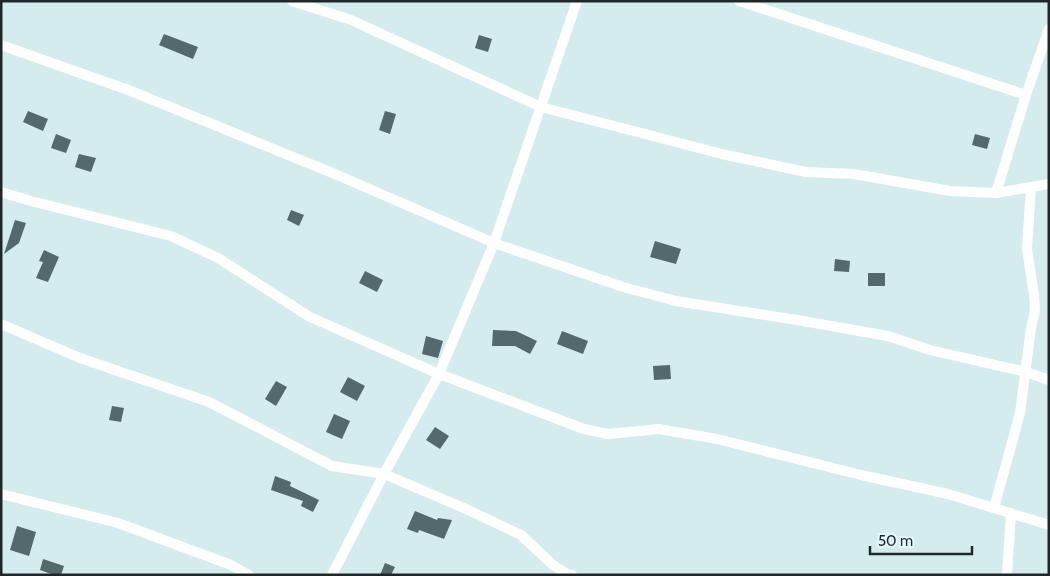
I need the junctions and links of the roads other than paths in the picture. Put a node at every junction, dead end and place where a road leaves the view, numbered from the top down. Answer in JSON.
{"nodes":[{"id":1,"x":292,"y":1,"type":"edge"},
{"id":2,"x":577,"y":1,"type":"edge"},
{"id":3,"x":739,"y":1,"type":"edge"},
{"id":4,"x":1049,"y":29,"type":"edge"},
{"id":5,"x":1,"y":45,"type":"edge"},
{"id":6,"x":1026,"y":95,"type":"junction"},
{"id":7,"x":541,"y":107,"type":"junction"},
{"id":8,"x":1049,"y":184,"type":"edge"},
{"id":9,"x":1031,"y":187,"type":"junction"},
{"id":10,"x":1,"y":192,"type":"edge"},
{"id":11,"x":996,"y":193,"type":"junction"},
{"id":12,"x":494,"y":243,"type":"junction"},
{"id":13,"x":1,"y":324,"type":"edge"},
{"id":14,"x":1026,"y":372,"type":"junction"},
{"id":15,"x":439,"y":374,"type":"junction"},
{"id":16,"x":1049,"y":380,"type":"edge"},
{"id":17,"x":384,"y":474,"type":"junction"},
{"id":18,"x":1,"y":494,"type":"edge"},
{"id":19,"x":994,"y":508,"type":"junction"},
{"id":20,"x":1011,"y":513,"type":"junction"},
{"id":21,"x":1049,"y":525,"type":"edge"},
{"id":22,"x":249,"y":575,"type":"edge"},
{"id":23,"x":332,"y":575,"type":"edge"},
{"id":24,"x":572,"y":575,"type":"edge"},
{"id":25,"x":1007,"y":575,"type":"edge"}],
"edges":[{"from":1,"to":7,"type":"street"},
{"from":2,"to":7,"type":"street"},
{"from":3,"to":6,"type":"street"},
{"from":4,"to":6,"type":"street"},
{"from":5,"to":12,"type":"street"},
{"from":6,"to":11,"type":"street"},
{"from":7,"to":11,"type":"street"},
{"from":7,"to":12,"type":"street"},
{"from":8,"to":9,"type":"street"},
{"from":9,"to":11,"type":"street"},
{"from":9,"to":14,"type":"street"},
{"from":10,"to":15,"type":"street"},
{"from":12,"to":14,"type":"street"},
{"from":12,"to":15,"type":"street"},
{"from":13,"to":17,"type":"street"},
{"from":14,"to":16,"type":"street"},
{"from":14,"to":19,"type":"street"},
{"from":15,"to":17,"type":"street"},
{"from":15,"to":19,"type":"street"},
{"from":17,"to":23,"type":"street"},
{"from":17,"to":24,"type":"street"},
{"from":18,"to":22,"type":"street"},
{"from":19,"to":20,"type":"street"},
{"from":20,"to":21,"type":"street"},
{"from":20,"to":25,"type":"street"}]}
